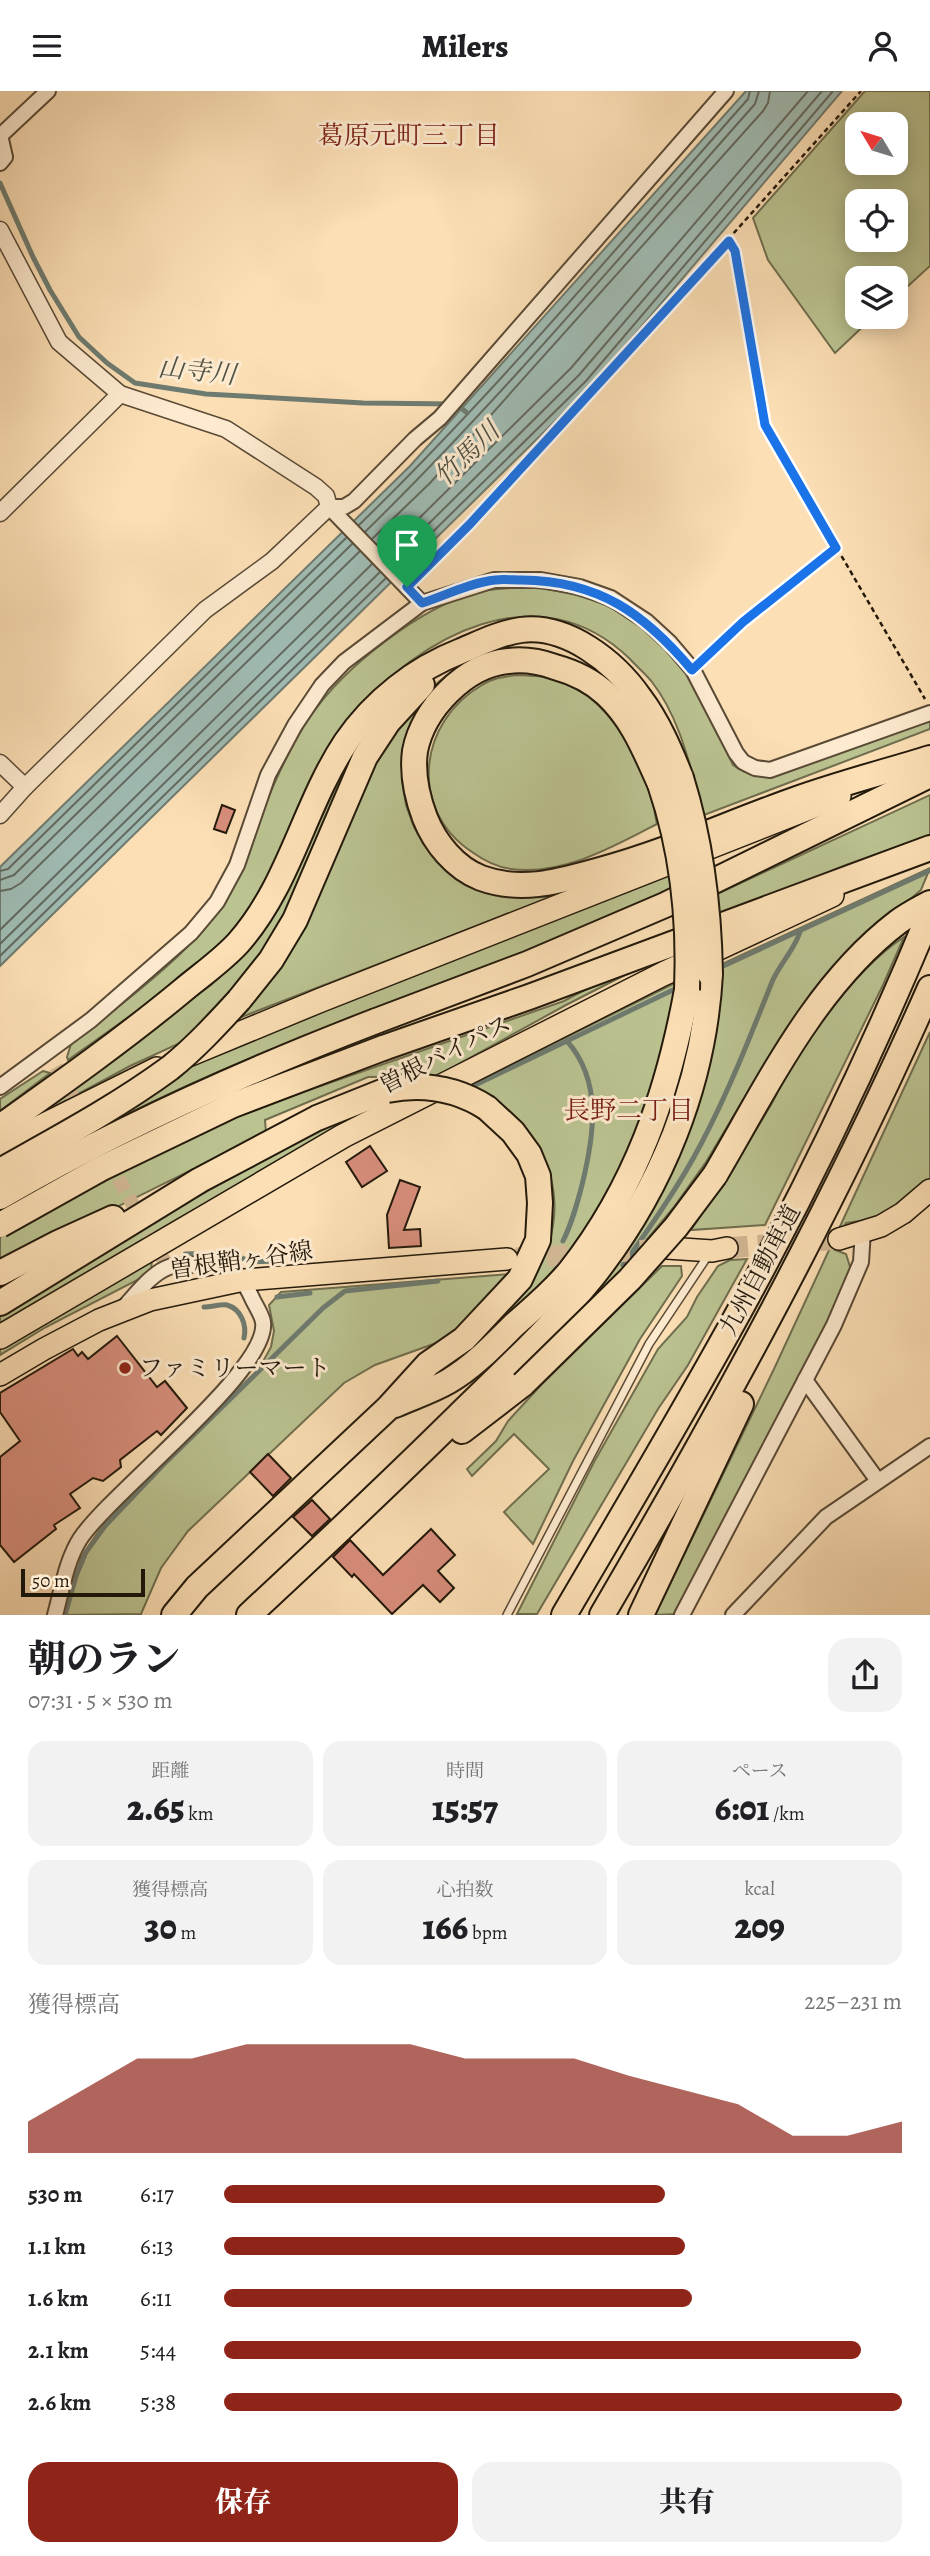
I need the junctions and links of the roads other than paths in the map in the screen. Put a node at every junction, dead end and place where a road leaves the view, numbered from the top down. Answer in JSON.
{"nodes":[{"id":1,"x":48,"y":91,"type":"edge"},
{"id":2,"x":726,"y":91,"type":"edge"},
{"id":3,"x":0,"y":135,"type":"edge"},
{"id":4,"x":0,"y":163,"type":"edge"},
{"id":5,"x":0,"y":230,"type":"edge"},
{"id":6,"x":120,"y":394,"type":"junction"},
{"id":7,"x":329,"y":507,"type":"junction"},
{"id":8,"x":0,"y":513,"type":"edge"},
{"id":9,"x":422,"y":603,"type":"junction"},
{"id":10,"x":462,"y":650,"type":"junction"},
{"id":11,"x":930,"y":710,"type":"edge"},
{"id":12,"x":930,"y":759,"type":"edge"},
{"id":13,"x":0,"y":763,"type":"edge"},
{"id":14,"x":930,"y":775,"type":"edge"},
{"id":15,"x":671,"y":781,"type":"junction"},
{"id":16,"x":26,"y":787,"type":"junction"},
{"id":17,"x":0,"y":815,"type":"edge"},
{"id":18,"x":930,"y":848,"type":"edge"},
{"id":19,"x":930,"y":903,"type":"edge"},
{"id":20,"x":930,"y":913,"type":"edge"},
{"id":21,"x":930,"y":988,"type":"edge"},
{"id":22,"x":48,"y":1053,"type":"junction"},
{"id":23,"x":57,"y":1067,"type":"tunnel mouth"},
{"id":24,"x":0,"y":1087,"type":"edge"},
{"id":25,"x":0,"y":1127,"type":"edge"},
{"id":26,"x":0,"y":1147,"type":"edge"},
{"id":27,"x":0,"y":1171,"type":"edge"},
{"id":28,"x":201,"y":1180,"type":"junction"},
{"id":29,"x":840,"y":1184,"type":"junction"},
{"id":30,"x":930,"y":1190,"type":"edge"},
{"id":31,"x":0,"y":1197,"type":"edge"},
{"id":32,"x":0,"y":1225,"type":"edge"},
{"id":33,"x":863,"y":1230,"type":"junction"},
{"id":34,"x":839,"y":1239,"type":"tunnel mouth"},
{"id":35,"x":667,"y":1248,"type":"tunnel mouth"},
{"id":36,"x":719,"y":1249,"type":"joint"},
{"id":37,"x":506,"y":1259,"type":"tunnel mouth"},
{"id":38,"x":0,"y":1273,"type":"edge"},
{"id":39,"x":244,"y":1280,"type":"junction"},
{"id":40,"x":0,"y":1303,"type":"edge"},
{"id":41,"x":0,"y":1337,"type":"edge"},
{"id":42,"x":0,"y":1375,"type":"edge"},
{"id":43,"x":805,"y":1380,"type":"junction"},
{"id":44,"x":388,"y":1408,"type":"junction"},
{"id":45,"x":930,"y":1446,"type":"edge"},
{"id":46,"x":878,"y":1481,"type":"junction"},
{"id":47,"x":375,"y":1497,"type":"junction"},
{"id":48,"x":305,"y":1563,"type":"junction"},
{"id":49,"x":197,"y":1587,"type":"junction"},
{"id":50,"x":55,"y":1615,"type":"edge"},
{"id":51,"x":174,"y":1615,"type":"edge"},
{"id":52,"x":186,"y":1615,"type":"edge"},
{"id":53,"x":249,"y":1615,"type":"edge"},
{"id":54,"x":264,"y":1615,"type":"edge"},
{"id":55,"x":507,"y":1615,"type":"edge"},
{"id":56,"x":564,"y":1615,"type":"edge"},
{"id":57,"x":602,"y":1615,"type":"edge"},
{"id":58,"x":641,"y":1615,"type":"edge"},
{"id":59,"x":682,"y":1615,"type":"edge"},
{"id":60,"x":733,"y":1615,"type":"edge"}],
"edges":[{"from":1,"to":3,"type":"street"},
{"from":2,"to":7,"type":"street"},
{"from":3,"to":4,"type":"street"},
{"from":5,"to":6,"type":"street"},
{"from":6,"to":7,"type":"street"},
{"from":6,"to":8,"type":"street"},
{"from":7,"to":9,"type":"street"},
{"from":7,"to":16,"type":"street"},
{"from":9,"to":11,"type":"street"},
{"from":9,"to":22,"type":"street"},
{"from":10,"to":15,"type":"highway"},
{"from":10,"to":25,"type":"highway"},
{"from":10,"to":27,"type":"highway","bridge":true},
{"from":12,"to":15,"type":"highway"},
{"from":12,"to":26,"type":"highway"},
{"from":13,"to":16,"type":"street"},
{"from":14,"to":31,"type":"highway","bridge":true},
{"from":15,"to":44,"type":"highway","bridge":true},
{"from":15,"to":47,"type":"highway","bridge":true},
{"from":16,"to":17,"type":"street"},
{"from":18,"to":32,"type":"highway","bridge":true},
{"from":18,"to":41,"type":"highway","name":"曽根バイパス"},
{"from":19,"to":47,"type":"highway","bridge":true},
{"from":20,"to":56,"type":"highway","name":"九州自動車道"},
{"from":21,"to":29,"type":"highway","name":"九州自動車道"},
{"from":22,"to":23,"type":"street"},
{"from":22,"to":24,"type":"street"},
{"from":28,"to":38,"type":"highway"},
{"from":28,"to":40,"type":"highway"},
{"from":28,"to":44,"type":"highway","bridge":true},
{"from":29,"to":57,"type":"highway","name":"九州自動車道"},
{"from":29,"to":58,"type":"highway"},
{"from":30,"to":33,"type":"main road"},
{"from":33,"to":34,"type":"main road"},
{"from":33,"to":43,"type":"street"},
{"from":35,"to":36,"type":"main road"},
{"from":36,"to":55,"type":"lane"},
{"from":37,"to":39,"type":"main road","name":"曽根鞘ヶ谷線"},
{"from":39,"to":42,"type":"main road","name":"曽根鞘ヶ谷線"},
{"from":39,"to":50,"type":"street"},
{"from":43,"to":46,"type":"street"},
{"from":43,"to":59,"type":"street"},
{"from":44,"to":49,"type":"highway"},
{"from":45,"to":46,"type":"street"},
{"from":46,"to":60,"type":"street"},
{"from":47,"to":48,"type":"highway"},
{"from":48,"to":53,"type":"highway"},
{"from":48,"to":54,"type":"highway"},
{"from":49,"to":51,"type":"highway"},
{"from":49,"to":52,"type":"highway"}]}
